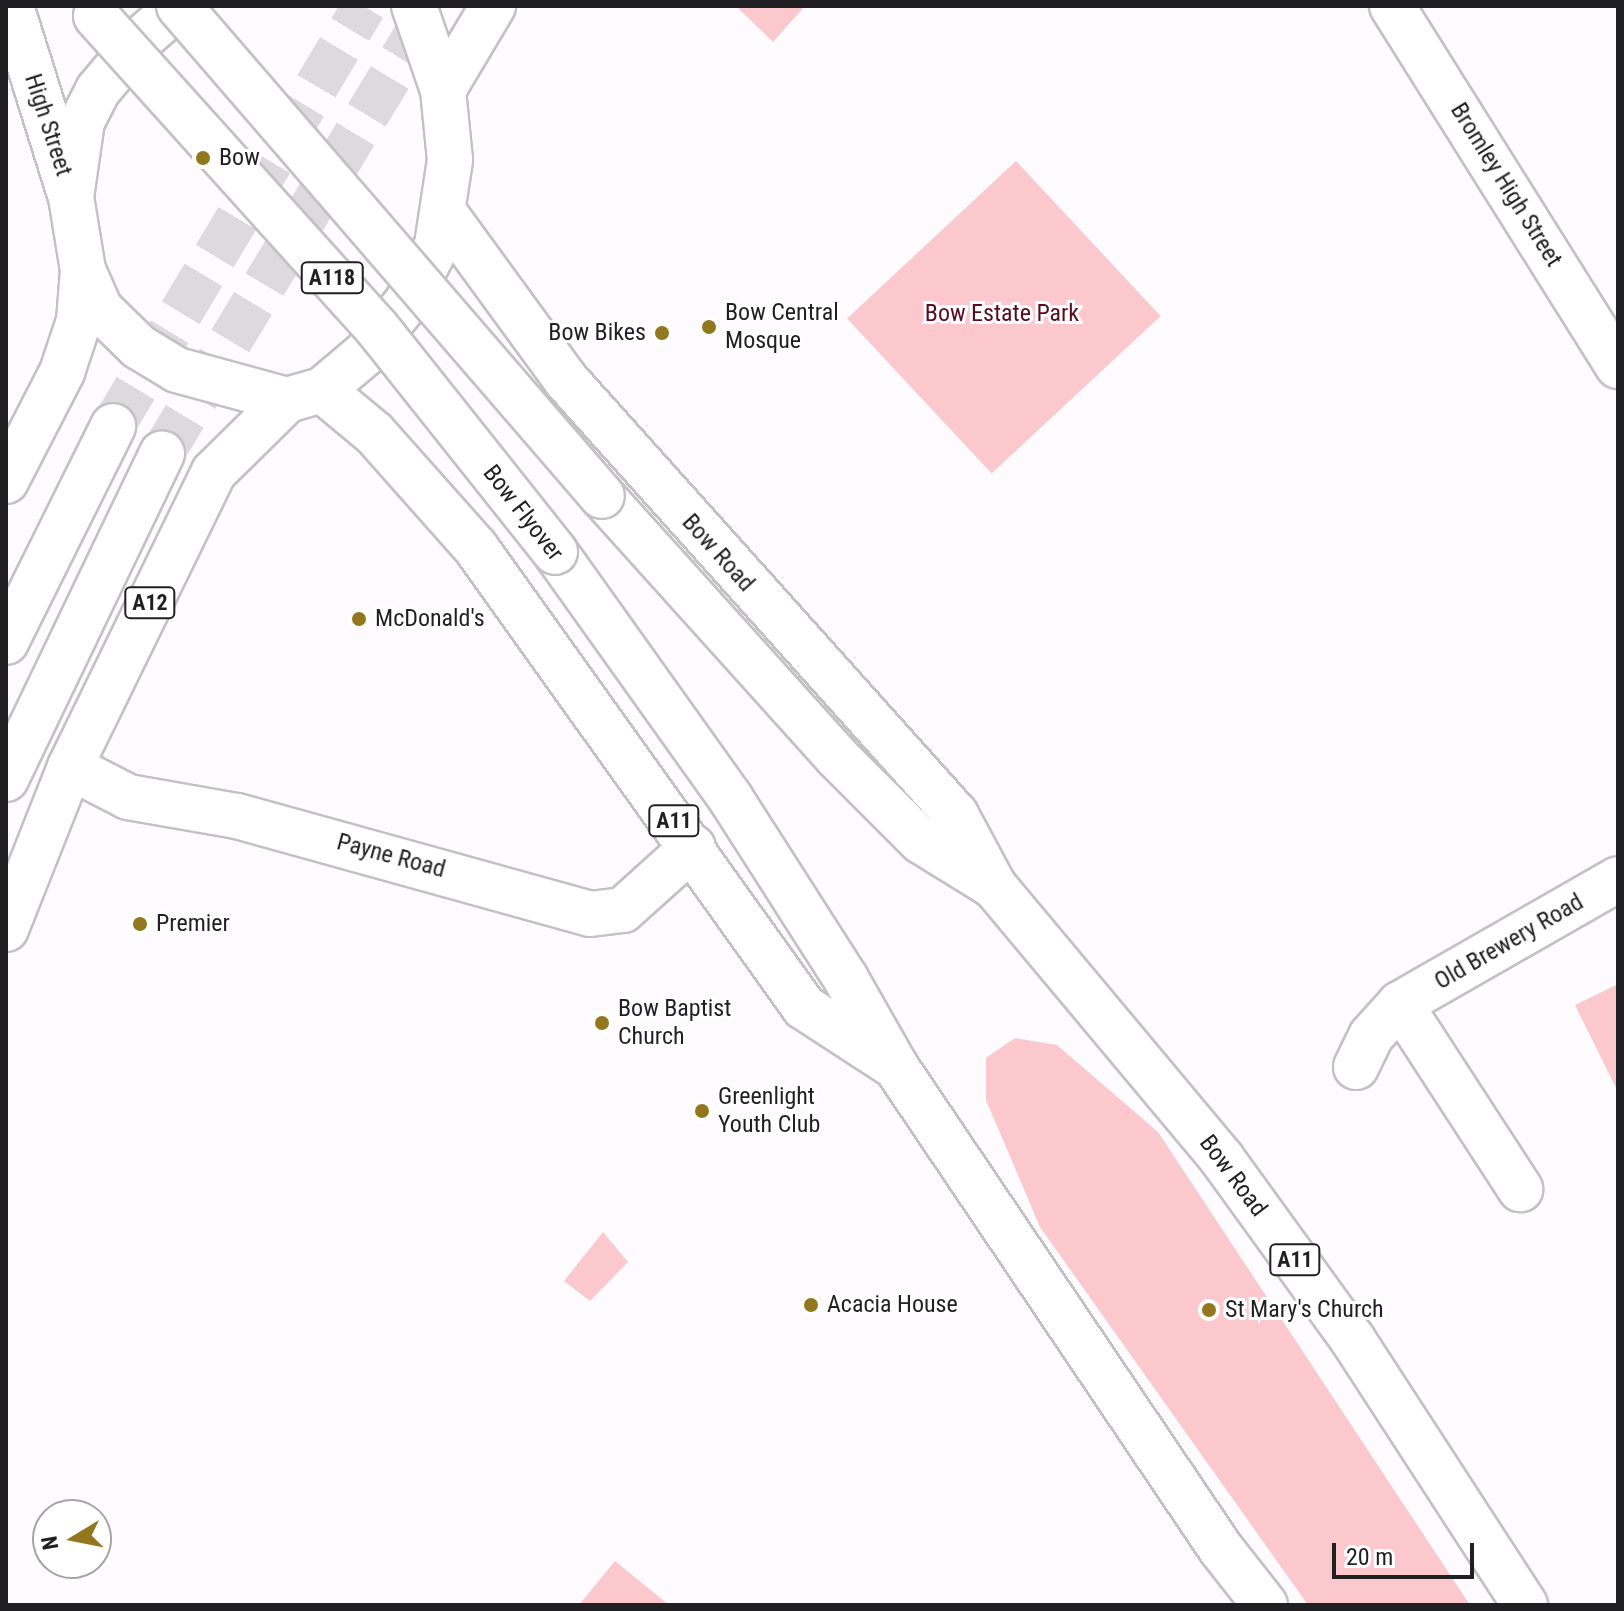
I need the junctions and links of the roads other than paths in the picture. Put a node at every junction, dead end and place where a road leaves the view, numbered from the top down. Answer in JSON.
{"nodes":[{"id":1,"x":11,"y":6,"type":"edge"},
{"id":2,"x":86,"y":6,"type":"edge"},
{"id":3,"x":179,"y":6,"type":"edge"},
{"id":4,"x":414,"y":6,"type":"edge"},
{"id":5,"x":493,"y":6,"type":"edge"},
{"id":6,"x":1392,"y":6,"type":"edge"},
{"id":7,"x":443,"y":90,"type":"junction"},
{"id":8,"x":71,"y":197,"type":"junction"},
{"id":9,"x":445,"y":214,"type":"junction"},
{"id":10,"x":83,"y":270,"type":"junction"},
{"id":11,"x":1618,"y":366,"type":"edge"},
{"id":12,"x":304,"y":395,"type":"junction"},
{"id":13,"x":113,"y":426,"type":"tunnel mouth"},
{"id":14,"x":162,"y":454,"type":"tunnel mouth"},
{"id":15,"x":6,"y":481,"type":"edge"},
{"id":16,"x":6,"y":642,"type":"edge"},
{"id":17,"x":70,"y":767,"type":"junction"},
{"id":18,"x":6,"y":779,"type":"edge"},
{"id":19,"x":693,"y":847,"type":"junction"},
{"id":20,"x":1618,"y":879,"type":"edge"},
{"id":21,"x":994,"y":886,"type":"junction"},
{"id":22,"x":6,"y":929,"type":"edge"},
{"id":23,"x":1400,"y":1004,"type":"junction"},
{"id":24,"x":896,"y":1067,"type":"junction"},
{"id":25,"x":1356,"y":1067,"type":"dead end"},
{"id":26,"x":1520,"y":1189,"type":"dead end"},
{"id":27,"x":1265,"y":1605,"type":"edge"},
{"id":28,"x":1525,"y":1605,"type":"edge"}],
"edges":[{"from":1,"to":8,"type":"main road","name":"High Street"},
{"from":2,"to":24,"type":"main road","name":"Bow Flyover","number":"A118","bridge":true},
{"from":3,"to":8,"type":"main road"},
{"from":3,"to":21,"type":"main road","name":"Bow Road","number":"A118","bridge":true},
{"from":4,"to":7,"type":"main road","number":"A12"},
{"from":5,"to":7,"type":"main road"},
{"from":6,"to":11,"type":"main road","name":"Bromley High Street"},
{"from":7,"to":9,"type":"main road","number":"A12"},
{"from":8,"to":10,"type":"main road"},
{"from":9,"to":12,"type":"main road","number":"A12"},
{"from":9,"to":21,"type":"main road","name":"Bow Road","number":"A11"},
{"from":10,"to":12,"type":"main road"},
{"from":10,"to":15,"type":"main road"},
{"from":12,"to":17,"type":"main road","number":"A12"},
{"from":12,"to":19,"type":"main road","number":"A11"},
{"from":13,"to":16,"type":"main road"},
{"from":14,"to":18,"type":"main road","number":"A12"},
{"from":17,"to":19,"type":"main road","name":"Payne Road"},
{"from":17,"to":22,"type":"main road","number":"A12"},
{"from":19,"to":24,"type":"main road","number":"A11"},
{"from":20,"to":23,"type":"main road","name":"Old Brewery Road"},
{"from":21,"to":28,"type":"main road","name":"Bow Road","number":"A11"},
{"from":23,"to":25,"type":"main road","name":"Old Brewery Road"},
{"from":23,"to":26,"type":"main road"},
{"from":24,"to":27,"type":"main road","number":"A11"}]}
